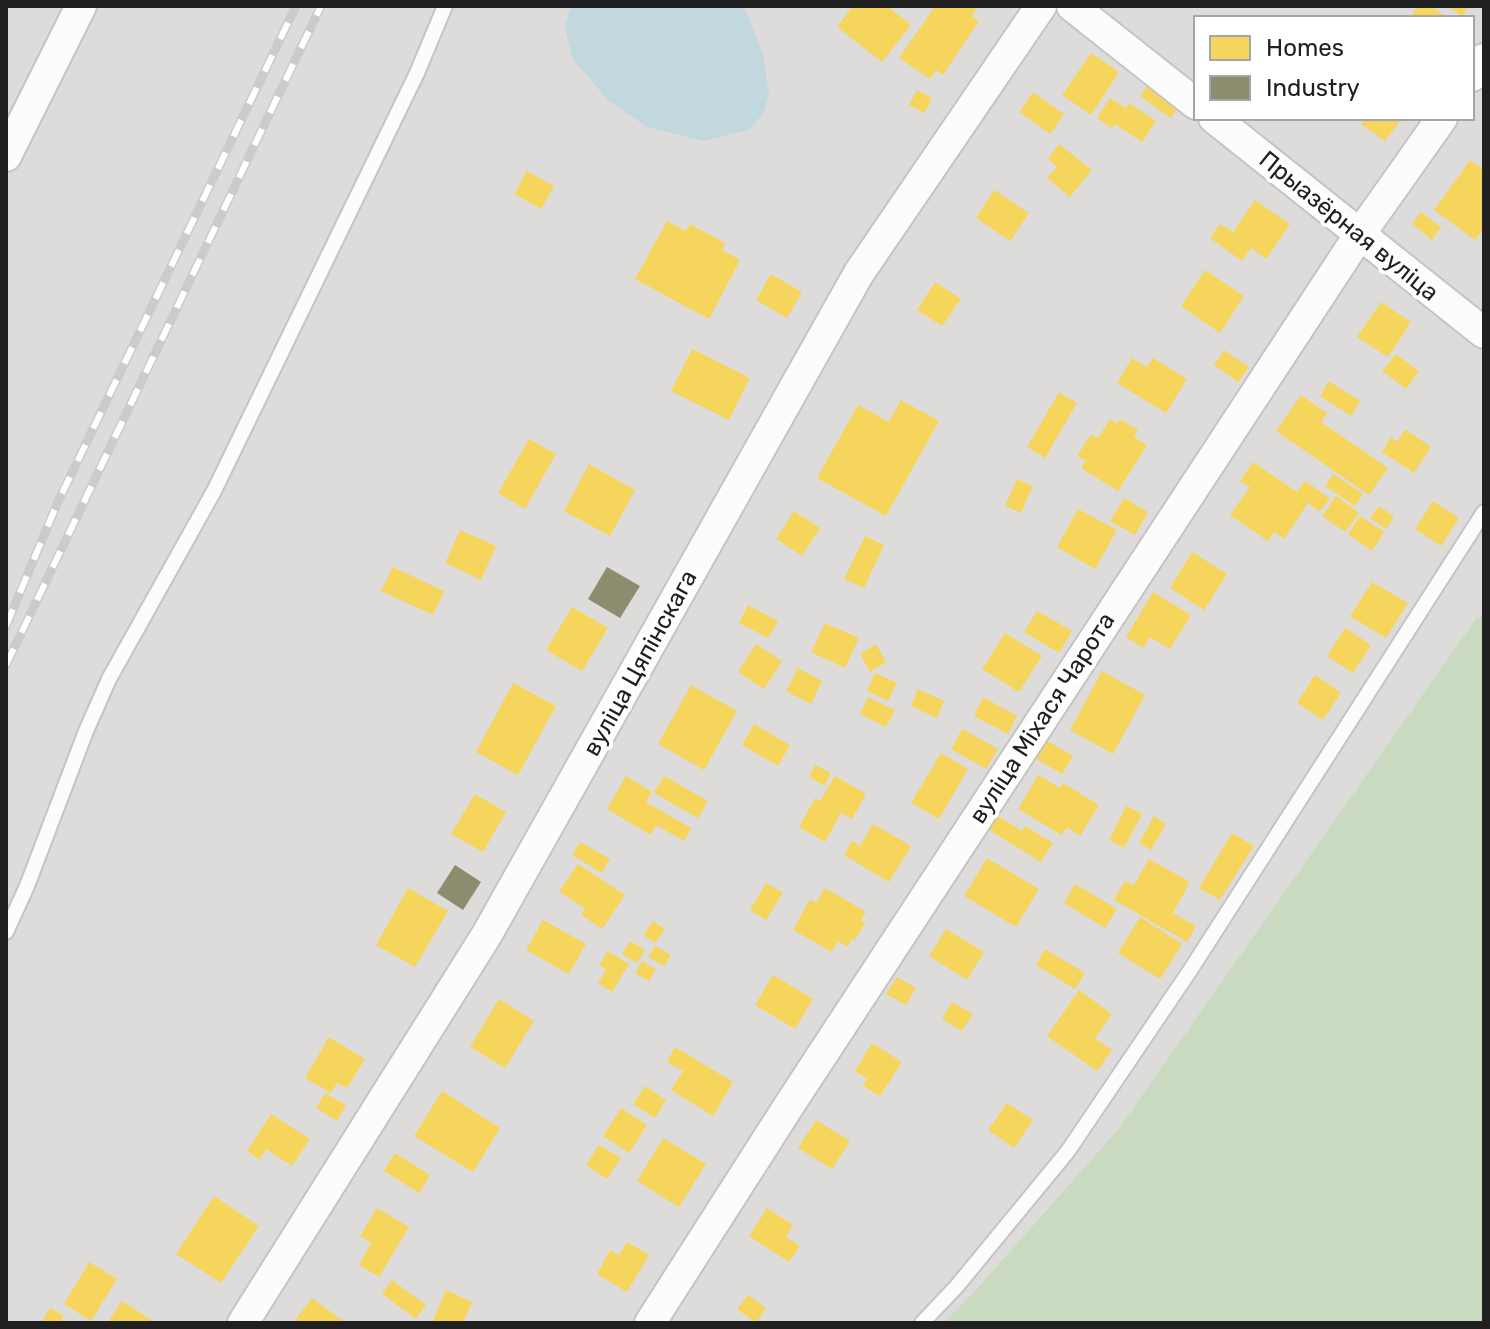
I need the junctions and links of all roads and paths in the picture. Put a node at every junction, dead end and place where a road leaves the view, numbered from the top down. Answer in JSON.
{"nodes":[{"id":1,"x":81,"y":6,"type":"edge"},
{"id":2,"x":445,"y":6,"type":"edge"},
{"id":3,"x":1041,"y":6,"type":"edge"},
{"id":4,"x":1072,"y":6,"type":"edge"},
{"id":5,"x":1194,"y":102,"type":"edge"},
{"id":6,"x":1217,"y":120,"type":"edge"},
{"id":7,"x":1441,"y":120,"type":"edge"},
{"id":8,"x":6,"y":156,"type":"edge"},
{"id":9,"x":1360,"y":234,"type":"junction"},
{"id":10,"x":1484,"y":333,"type":"edge"},
{"id":11,"x":1484,"y":512,"type":"edge"},
{"id":12,"x":6,"y":932,"type":"edge"},
{"id":13,"x":243,"y":1323,"type":"edge"},
{"id":14,"x":650,"y":1323,"type":"edge"},
{"id":15,"x":922,"y":1323,"type":"edge"}],
"edges":[{"from":1,"to":8,"type":"street"},
{"from":2,"to":12,"type":"lane"},
{"from":3,"to":13,"type":"street","name":"вуліца Цяпінскага"},
{"from":4,"to":5,"type":"street"},
{"from":6,"to":9,"type":"street","name":"Прыазёрная вуліца"},
{"from":7,"to":9,"type":"street","name":"вуліца Міхася Чарота"},
{"from":9,"to":10,"type":"street","name":"Прыазёрная вуліца"},
{"from":9,"to":14,"type":"street","name":"вуліца Міхася Чарота"},
{"from":11,"to":15,"type":"lane"}]}
